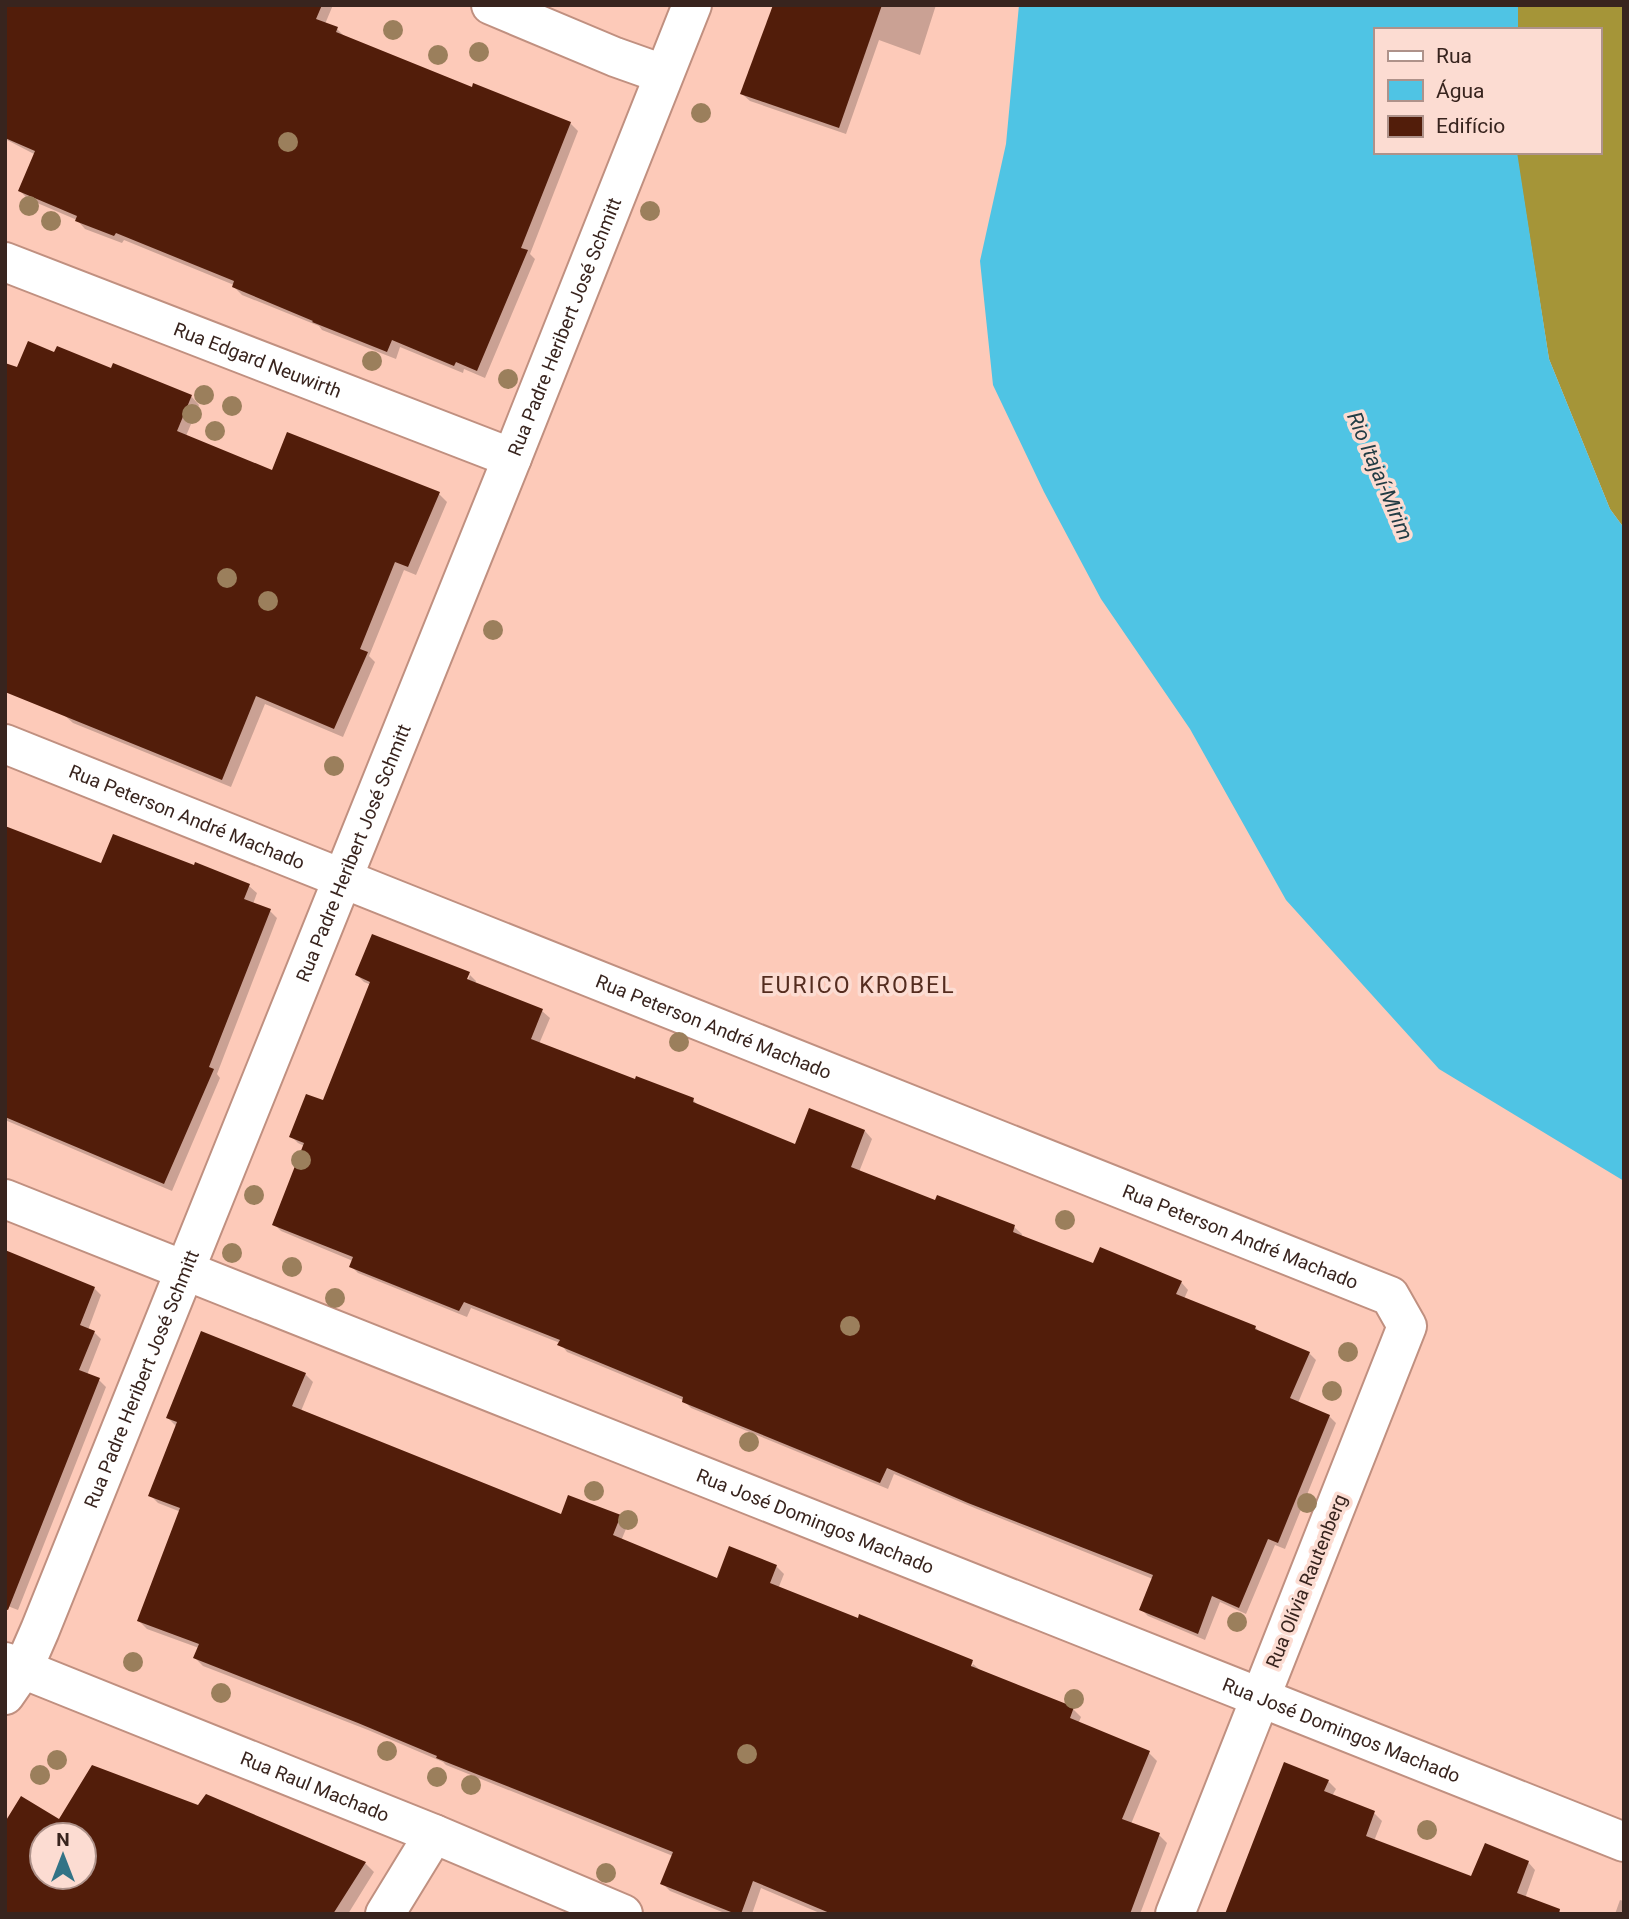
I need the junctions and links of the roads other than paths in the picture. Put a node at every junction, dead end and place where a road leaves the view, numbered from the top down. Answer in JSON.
{"nodes":[{"id":1,"x":491,"y":5,"type":"edge"},
{"id":2,"x":692,"y":5,"type":"edge"},
{"id":3,"x":663,"y":74,"type":"junction"},
{"id":4,"x":5,"y":262,"type":"edge"},
{"id":5,"x":512,"y":458,"type":"junction"},
{"id":6,"x":5,"y":744,"type":"edge"},
{"id":7,"x":342,"y":878,"type":"junction"},
{"id":8,"x":5,"y":1199,"type":"edge"},
{"id":9,"x":184,"y":1270,"type":"junction"},
{"id":10,"x":1407,"y":1326,"type":"joint"},
{"id":11,"x":11,"y":1675,"type":"edge"},
{"id":12,"x":1260,"y":1698,"type":"junction"},
{"id":13,"x":434,"y":1834,"type":"junction"},
{"id":14,"x":1624,"y":1842,"type":"edge"},
{"id":15,"x":385,"y":1914,"type":"edge"},
{"id":16,"x":623,"y":1914,"type":"edge"},
{"id":17,"x":1175,"y":1914,"type":"edge"}],
"edges":[{"from":1,"to":3,"type":"street"},
{"from":2,"to":3,"type":"street","name":"Rua Padre Heribert José Schmitt"},
{"from":3,"to":5,"type":"street","name":"Rua Padre Heribert José Schmitt"},
{"from":4,"to":5,"type":"street","name":"Rua Edgard Neuwirth"},
{"from":5,"to":7,"type":"street","name":"Rua Padre Heribert José Schmitt"},
{"from":6,"to":7,"type":"street","name":"Rua Peterson André Machado"},
{"from":7,"to":9,"type":"street","name":"Rua Padre Heribert José Schmitt"},
{"from":7,"to":10,"type":"street","name":"Rua Peterson André Machado"},
{"from":8,"to":9,"type":"street","name":"Rua José Domingos Machado"},
{"from":9,"to":11,"type":"street","name":"Rua Padre Heribert José Schmitt"},
{"from":9,"to":12,"type":"street","name":"Rua José Domingos Machado"},
{"from":10,"to":12,"type":"street","name":"Rua Olívia Rautenberg"},
{"from":11,"to":13,"type":"street","name":"Rua Raul Machado"},
{"from":12,"to":14,"type":"street","name":"Rua José Domingos Machado"},
{"from":12,"to":17,"type":"street","name":"Rua Olívia Rautenberg"},
{"from":13,"to":15,"type":"street"},
{"from":13,"to":16,"type":"street","name":"Rua Raul Machado"}]}
